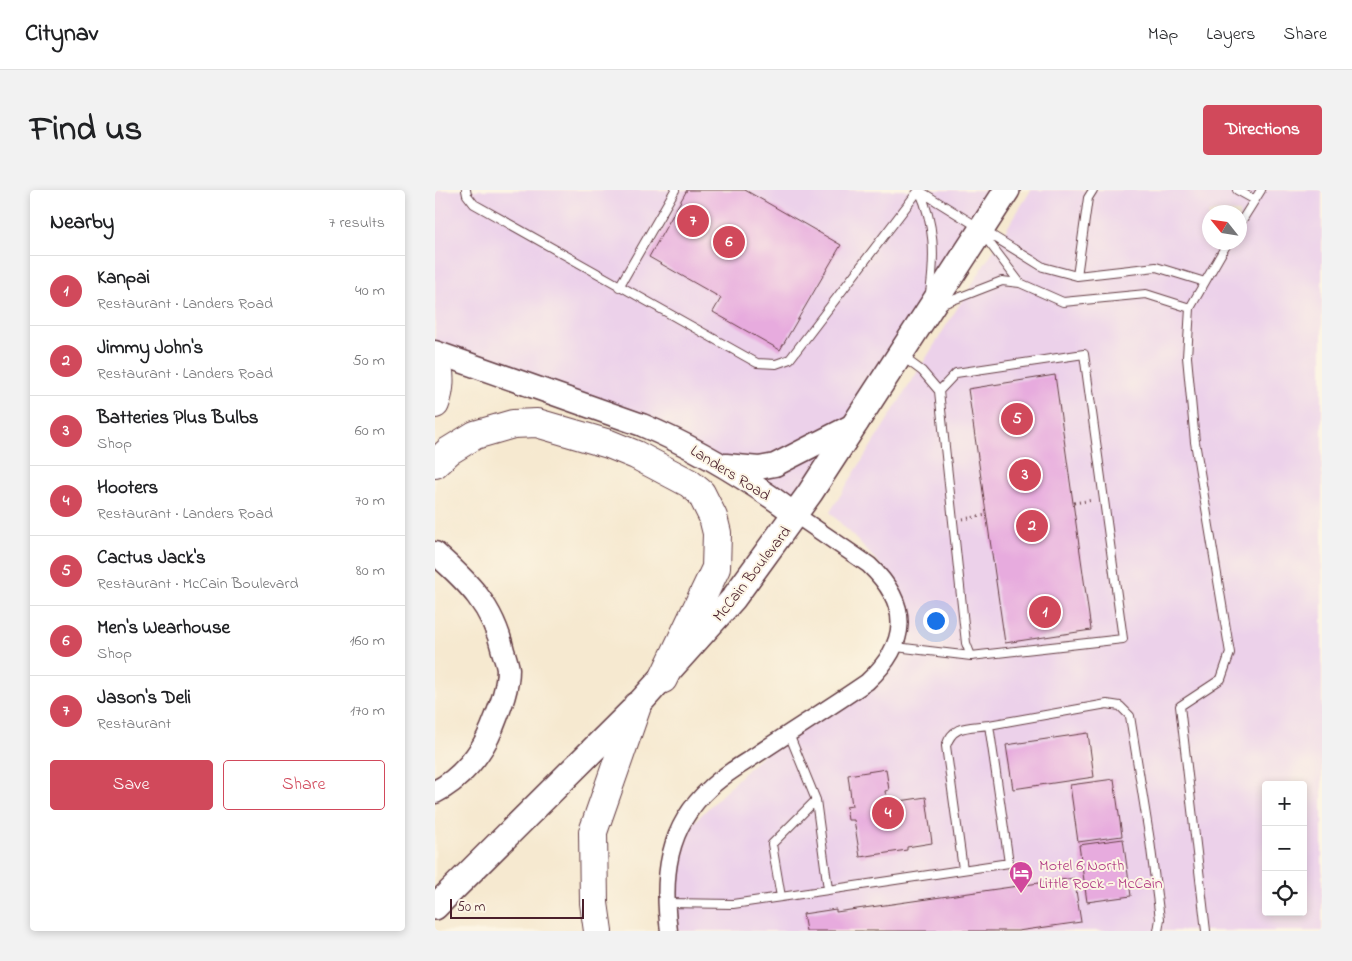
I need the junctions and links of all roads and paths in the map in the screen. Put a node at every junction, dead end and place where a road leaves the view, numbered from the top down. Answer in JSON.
{"nodes":[{"id":1,"x":466,"y":190,"type":"edge"},
{"id":2,"x":675,"y":190,"type":"edge"},
{"id":3,"x":919,"y":190,"type":"edge"},
{"id":4,"x":1007,"y":190,"type":"edge"},
{"id":5,"x":1093,"y":190,"type":"edge"},
{"id":6,"x":1237,"y":190,"type":"edge"},
{"id":7,"x":1261,"y":190,"type":"edge"},
{"id":8,"x":1255,"y":200,"type":"junction"},
{"id":9,"x":1247,"y":212,"type":"edge"},
{"id":10,"x":979,"y":229,"type":"junction"},
{"id":11,"x":1223,"y":250,"type":"edge"},
{"id":12,"x":1077,"y":276,"type":"junction"},
{"id":13,"x":1020,"y":282,"type":"junction"},
{"id":14,"x":1205,"y":282,"type":"junction"},
{"id":15,"x":619,"y":287,"type":"junction"},
{"id":16,"x":1190,"y":308,"type":"junction"},
{"id":17,"x":928,"y":310,"type":"junction"},
{"id":18,"x":435,"y":352,"type":"edge"},
{"id":19,"x":900,"y":355,"type":"junction"},
{"id":20,"x":435,"y":360,"type":"edge"},
{"id":21,"x":939,"y":391,"type":"junction"},
{"id":22,"x":435,"y":404,"type":"edge"},
{"id":23,"x":857,"y":423,"type":"junction"},
{"id":24,"x":435,"y":464,"type":"edge"},
{"id":25,"x":722,"y":465,"type":"junction"},
{"id":26,"x":1104,"y":498,"type":"junction"},
{"id":27,"x":1074,"y":503,"type":"dead end"},
{"id":28,"x":796,"y":515,"type":"junction"},
{"id":29,"x":987,"y":515,"type":"dead end"},
{"id":30,"x":953,"y":520,"type":"junction"},
{"id":31,"x":435,"y":553,"type":"edge"},
{"id":32,"x":896,"y":647,"type":"junction"},
{"id":33,"x":971,"y":656,"type":"junction"},
{"id":34,"x":663,"y":679,"type":"junction"},
{"id":35,"x":637,"y":706,"type":"junction"},
{"id":36,"x":989,"y":725,"type":"junction"},
{"id":37,"x":789,"y":734,"type":"junction"},
{"id":38,"x":435,"y":792,"type":"edge"},
{"id":39,"x":816,"y":800,"type":"junction"},
{"id":40,"x":963,"y":869,"type":"junction"},
{"id":41,"x":828,"y":889,"type":"junction"},
{"id":42,"x":781,"y":897,"type":"junction"},
{"id":43,"x":665,"y":903,"type":"junction"},
{"id":44,"x":435,"y":908,"type":"edge"},
{"id":45,"x":598,"y":931,"type":"edge"},
{"id":46,"x":669,"y":931,"type":"edge"},
{"id":47,"x":1159,"y":931,"type":"edge"},
{"id":48,"x":1206,"y":931,"type":"edge"}],
"edges":[{"from":1,"to":15,"type":"lane"},
{"from":2,"to":15,"type":"lane"},
{"from":3,"to":10,"type":"lane"},
{"from":3,"to":15,"type":"lane"},
{"from":3,"to":17,"type":"lane"},
{"from":4,"to":10,"type":"main road","name":"McCain Boulevard"},
{"from":5,"to":12,"type":"lane"},
{"from":6,"to":8,"type":"lane"},
{"from":7,"to":8,"type":"lane"},
{"from":8,"to":9,"type":"lane"},
{"from":10,"to":12,"type":"lane"},
{"from":10,"to":13,"type":"lane"},
{"from":10,"to":17,"type":"main road","name":"McCain Boulevard"},
{"from":11,"to":14,"type":"lane"},
{"from":12,"to":14,"type":"lane"},
{"from":13,"to":16,"type":"lane"},
{"from":13,"to":17,"type":"lane"},
{"from":14,"to":16,"type":"lane"},
{"from":16,"to":48,"type":"lane"},
{"from":17,"to":19,"type":"main road","name":"McCain Boulevard"},
{"from":18,"to":25,"type":"main road","name":"Landers Road"},
{"from":19,"to":21,"type":"lane"},
{"from":19,"to":23,"type":"main road","name":"McCain Boulevard"},
{"from":20,"to":22,"type":"highway"},
{"from":21,"to":26,"type":"lane"},
{"from":21,"to":30,"type":"lane"},
{"from":23,"to":25,"type":"main road"},
{"from":23,"to":28,"type":"main road","name":"McCain Boulevard"},
{"from":24,"to":34,"type":"highway"},
{"from":25,"to":28,"type":"main road","name":"Landers Road"},
{"from":26,"to":27,"type":"path"},
{"from":26,"to":33,"type":"lane"},
{"from":28,"to":32,"type":"street","name":"Landers Road"},
{"from":28,"to":34,"type":"main road","name":"McCain Boulevard"},
{"from":29,"to":30,"type":"path"},
{"from":30,"to":33,"type":"lane"},
{"from":31,"to":38,"type":"main road"},
{"from":32,"to":33,"type":"lane"},
{"from":32,"to":37,"type":"street","name":"Landers Road"},
{"from":34,"to":35,"type":"main road","name":"McCain Boulevard"},
{"from":35,"to":44,"type":"main road","name":"McCain Boulevard"},
{"from":35,"to":45,"type":"highway"},
{"from":36,"to":40,"type":"lane"},
{"from":36,"to":40,"type":"lane"},
{"from":36,"to":47,"type":"lane"},
{"from":37,"to":39,"type":"lane"},
{"from":37,"to":43,"type":"street","name":"Landers Road"},
{"from":39,"to":41,"type":"lane"},
{"from":39,"to":42,"type":"lane"},
{"from":40,"to":41,"type":"lane"},
{"from":41,"to":42,"type":"lane"},
{"from":42,"to":43,"type":"lane"},
{"from":43,"to":46,"type":"street","name":"Landers Road"}]}
